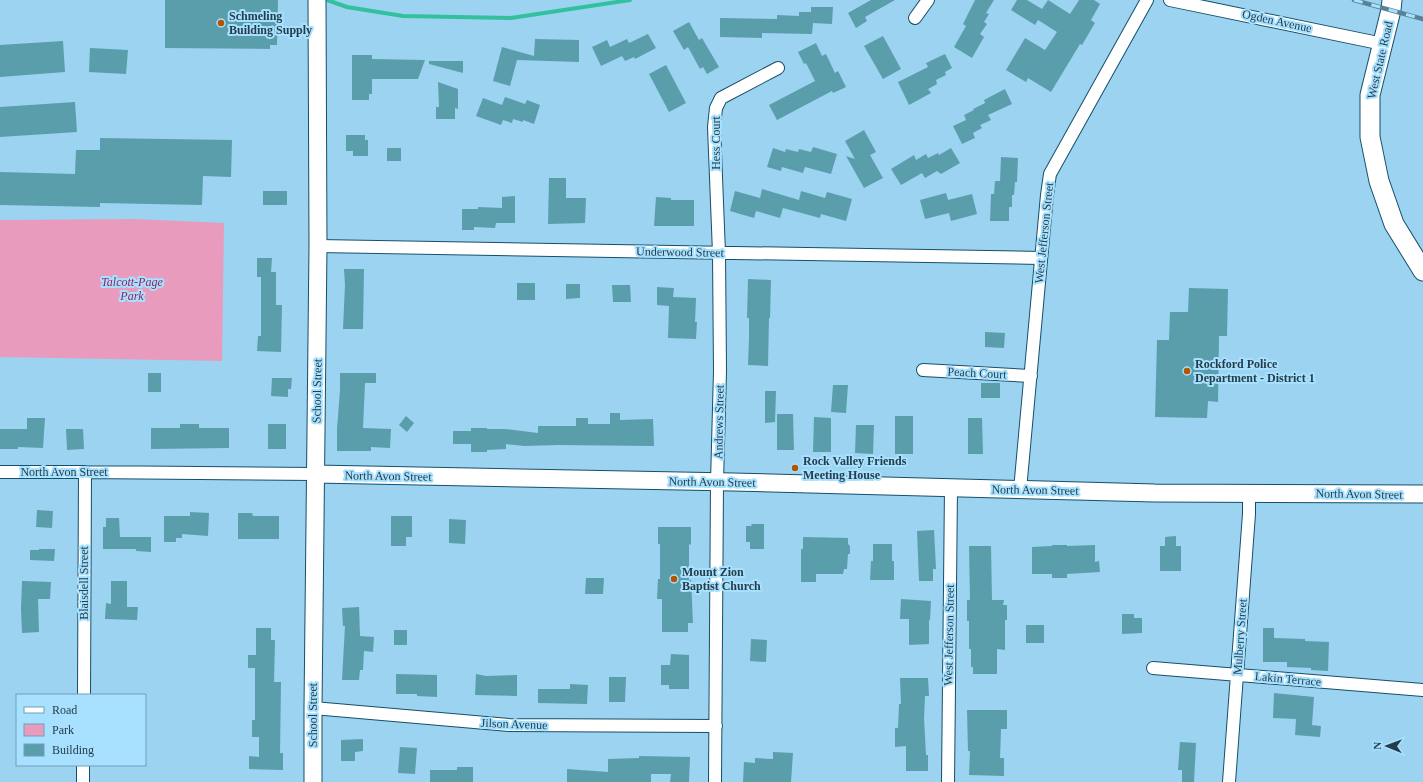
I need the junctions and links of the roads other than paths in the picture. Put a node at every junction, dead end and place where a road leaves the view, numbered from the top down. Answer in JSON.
{"nodes":[{"id":1,"x":317,"y":0,"type":"edge"},
{"id":2,"x":928,"y":0,"type":"edge"},
{"id":3,"x":1147,"y":0,"type":"edge"},
{"id":4,"x":1170,"y":0,"type":"edge"},
{"id":5,"x":1392,"y":5,"type":"edge"},
{"id":6,"x":915,"y":18,"type":"dead end"},
{"id":7,"x":1383,"y":44,"type":"junction"},
{"id":8,"x":778,"y":68,"type":"dead end"},
{"id":9,"x":318,"y":246,"type":"junction"},
{"id":10,"x":718,"y":253,"type":"junction"},
{"id":11,"x":1041,"y":258,"type":"junction"},
{"id":12,"x":1422,"y":268,"type":"edge"},
{"id":13,"x":923,"y":370,"type":"dead end"},
{"id":14,"x":1031,"y":376,"type":"junction"},
{"id":15,"x":0,"y":472,"type":"edge"},
{"id":16,"x":84,"y":472,"type":"junction"},
{"id":17,"x":315,"y":474,"type":"junction"},
{"id":18,"x":717,"y":482,"type":"junction"},
{"id":19,"x":951,"y":488,"type":"junction"},
{"id":20,"x":1020,"y":490,"type":"junction"},
{"id":21,"x":1249,"y":492,"type":"junction"},
{"id":22,"x":1423,"y":494,"type":"edge"},
{"id":23,"x":1153,"y":668,"type":"dead end"},
{"id":24,"x":1237,"y":675,"type":"junction"},
{"id":25,"x":1423,"y":690,"type":"edge"},
{"id":26,"x":84,"y":694,"type":"edge"},
{"id":27,"x":313,"y":708,"type":"junction"},
{"id":28,"x":716,"y":726,"type":"junction"},
{"id":29,"x":83,"y":766,"type":"edge"},
{"id":30,"x":83,"y":782,"type":"edge"},
{"id":31,"x":313,"y":782,"type":"edge"},
{"id":32,"x":715,"y":782,"type":"edge"},
{"id":33,"x":948,"y":782,"type":"edge"},
{"id":34,"x":1229,"y":782,"type":"edge"}],
"edges":[{"from":1,"to":9,"type":"street","name":"School Street"},
{"from":2,"to":6,"type":"street"},
{"from":3,"to":11,"type":"street","name":"West Jefferson Street"},
{"from":4,"to":7,"type":"street","name":"Ogden Avenue"},
{"from":5,"to":7,"type":"main road","name":"West State Road"},
{"from":7,"to":12,"type":"main road","name":"West State Road"},
{"from":8,"to":10,"type":"street","name":"Hess Court"},
{"from":9,"to":10,"type":"street","name":"Underwood Street"},
{"from":9,"to":17,"type":"street","name":"School Street"},
{"from":10,"to":11,"type":"street","name":"Underwood Street"},
{"from":10,"to":18,"type":"street","name":"Andrews Street"},
{"from":11,"to":14,"type":"street","name":"West Jefferson Street"},
{"from":13,"to":14,"type":"street","name":"Peach Court"},
{"from":14,"to":20,"type":"street","name":"West Jefferson Street"},
{"from":15,"to":16,"type":"street","name":"North Avon Street"},
{"from":16,"to":17,"type":"street","name":"North Avon Street"},
{"from":16,"to":26,"type":"street","name":"Blaisdell Street"},
{"from":17,"to":18,"type":"street","name":"North Avon Street"},
{"from":17,"to":27,"type":"street","name":"School Street"},
{"from":18,"to":19,"type":"street","name":"North Avon Street"},
{"from":18,"to":28,"type":"street","name":"Andrews Street"},
{"from":19,"to":20,"type":"street","name":"North Avon Street"},
{"from":19,"to":33,"type":"street","name":"West Jefferson Street"},
{"from":20,"to":21,"type":"street","name":"North Avon Street"},
{"from":21,"to":22,"type":"street","name":"North Avon Street"},
{"from":21,"to":24,"type":"street","name":"Mulberry Street"},
{"from":23,"to":24,"type":"street","name":"Lakin Terrace"},
{"from":24,"to":25,"type":"street","name":"Lakin Terrace"},
{"from":24,"to":34,"type":"street","name":"Mulberry Street"},
{"from":27,"to":28,"type":"street","name":"Jilson Avenue"},
{"from":27,"to":31,"type":"street","name":"School Street"},
{"from":28,"to":32,"type":"street","name":"Andrews Street"},
{"from":29,"to":30,"type":"street"}]}
